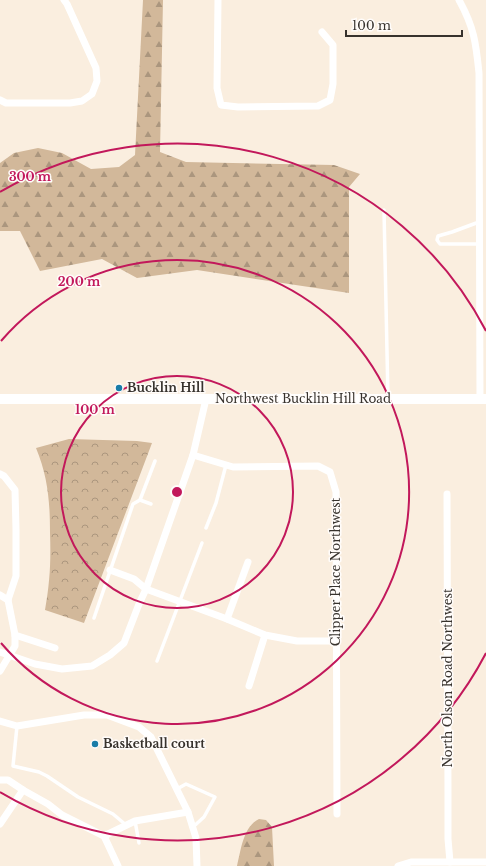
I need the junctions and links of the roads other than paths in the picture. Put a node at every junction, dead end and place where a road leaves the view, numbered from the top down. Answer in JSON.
{"nodes":[{"id":1,"x":64,"y":0,"type":"edge"},
{"id":2,"x":218,"y":0,"type":"edge"},
{"id":3,"x":459,"y":0,"type":"edge"},
{"id":4,"x":322,"y":32,"type":"dead end"},
{"id":5,"x":0,"y":100,"type":"edge"},
{"id":6,"x":384,"y":210,"type":"dead end"},
{"id":7,"x":479,"y":222,"type":"junction"},
{"id":8,"x":480,"y":244,"type":"junction"},
{"id":9,"x":483,"y":277,"type":"edge"},
{"id":10,"x":0,"y":399,"type":"edge"},
{"id":11,"x":206,"y":399,"type":"junction"},
{"id":12,"x":388,"y":399,"type":"junction"},
{"id":13,"x":483,"y":399,"type":"edge"},
{"id":14,"x":192,"y":455,"type":"junction"},
{"id":15,"x":155,"y":461,"type":"dead end"},
{"id":16,"x":226,"y":466,"type":"junction"},
{"id":17,"x":0,"y":474,"type":"edge"},
{"id":18,"x":447,"y":494,"type":"dead end"},
{"id":19,"x":140,"y":500,"type":"junction"},
{"id":20,"x":151,"y":504,"type":"dead end"},
{"id":21,"x":206,"y":528,"type":"dead end"},
{"id":22,"x":202,"y":543,"type":"dead end"},
{"id":23,"x":248,"y":562,"type":"dead end"},
{"id":24,"x":110,"y":570,"type":"junction"},
{"id":25,"x":146,"y":589,"type":"junction"},
{"id":26,"x":0,"y":595,"type":"edge"},
{"id":27,"x":8,"y":600,"type":"junction"},
{"id":28,"x":179,"y":602,"type":"junction"},
{"id":29,"x":94,"y":618,"type":"dead end"},
{"id":30,"x":227,"y":619,"type":"junction"},
{"id":31,"x":15,"y":635,"type":"junction"},
{"id":32,"x":265,"y":635,"type":"junction"},
{"id":33,"x":337,"y":641,"type":"junction"},
{"id":34,"x":55,"y":648,"type":"dead end"},
{"id":35,"x":0,"y":652,"type":"edge"},
{"id":36,"x":10,"y":656,"type":"junction"},
{"id":37,"x":157,"y":662,"type":"dead end"},
{"id":38,"x":0,"y":671,"type":"edge"},
{"id":39,"x":249,"y":686,"type":"dead end"},
{"id":40,"x":0,"y":721,"type":"edge"},
{"id":41,"x":17,"y":726,"type":"junction"},
{"id":42,"x":0,"y":780,"type":"edge"},
{"id":43,"x":177,"y":789,"type":"junction"},
{"id":44,"x":23,"y":790,"type":"junction"},
{"id":45,"x":188,"y":812,"type":"junction"},
{"id":46,"x":337,"y":814,"type":"dead end"},
{"id":47,"x":135,"y":821,"type":"junction"},
{"id":48,"x":0,"y":824,"type":"edge"},
{"id":49,"x":126,"y":825,"type":"junction"},
{"id":50,"x":193,"y":828,"type":"junction"},
{"id":51,"x":104,"y":836,"type":"junction"},
{"id":52,"x":139,"y":843,"type":"dead end"},
{"id":53,"x":450,"y":862,"type":"junction"},
{"id":54,"x":486,"y":862,"type":"edge"},
{"id":55,"x":459,"y":864,"type":"edge"},
{"id":56,"x":118,"y":866,"type":"edge"},
{"id":57,"x":198,"y":866,"type":"edge"},
{"id":58,"x":398,"y":866,"type":"edge"}],
"edges":[{"from":1,"to":5,"type":"street"},
{"from":2,"to":4,"type":"street"},
{"from":3,"to":7,"type":"street"},
{"from":6,"to":12,"type":"lane"},
{"from":7,"to":8,"type":"street"},
{"from":7,"to":8,"type":"lane"},
{"from":8,"to":9,"type":"street"},
{"from":9,"to":13,"type":"street"},
{"from":10,"to":11,"type":"main road","name":"Northwest Bucklin Hill Road"},
{"from":11,"to":12,"type":"main road","name":"Northwest Bucklin Hill Road"},
{"from":11,"to":14,"type":"street"},
{"from":12,"to":13,"type":"main road","name":"Northwest Bucklin Hill Road"},
{"from":14,"to":16,"type":"street","name":"Clipper Place Northwest"},
{"from":14,"to":25,"type":"street"},
{"from":15,"to":19,"type":"lane"},
{"from":16,"to":21,"type":"lane"},
{"from":16,"to":33,"type":"street","name":"Clipper Place Northwest"},
{"from":17,"to":27,"type":"street"},
{"from":18,"to":53,"type":"street","name":"North Olson Road Northwest"},
{"from":19,"to":20,"type":"lane"},
{"from":19,"to":24,"type":"lane"},
{"from":22,"to":28,"type":"lane"},
{"from":23,"to":30,"type":"street"},
{"from":24,"to":25,"type":"street"},
{"from":24,"to":29,"type":"lane"},
{"from":25,"to":28,"type":"street"},
{"from":25,"to":36,"type":"street"},
{"from":26,"to":27,"type":"street"},
{"from":27,"to":31,"type":"street"},
{"from":28,"to":30,"type":"street"},
{"from":28,"to":37,"type":"lane"},
{"from":30,"to":32,"type":"street"},
{"from":31,"to":34,"type":"street"},
{"from":31,"to":36,"type":"street"},
{"from":32,"to":33,"type":"street"},
{"from":32,"to":39,"type":"street"},
{"from":33,"to":46,"type":"street","name":"Clipper Place Northwest"},
{"from":35,"to":36,"type":"street"},
{"from":36,"to":38,"type":"street"},
{"from":40,"to":41,"type":"street"},
{"from":41,"to":43,"type":"street"},
{"from":41,"to":49,"type":"lane"},
{"from":42,"to":44,"type":"street"},
{"from":43,"to":45,"type":"street"},
{"from":43,"to":50,"type":"lane"},
{"from":44,"to":48,"type":"street"},
{"from":44,"to":51,"type":"street"},
{"from":45,"to":47,"type":"street"},
{"from":45,"to":50,"type":"street"},
{"from":47,"to":49,"type":"street"},
{"from":47,"to":52,"type":"lane"},
{"from":49,"to":51,"type":"street"},
{"from":50,"to":57,"type":"street"},
{"from":51,"to":56,"type":"street"},
{"from":53,"to":55,"type":"street"},
{"from":53,"to":58,"type":"street"},
{"from":54,"to":55,"type":"street"}]}
